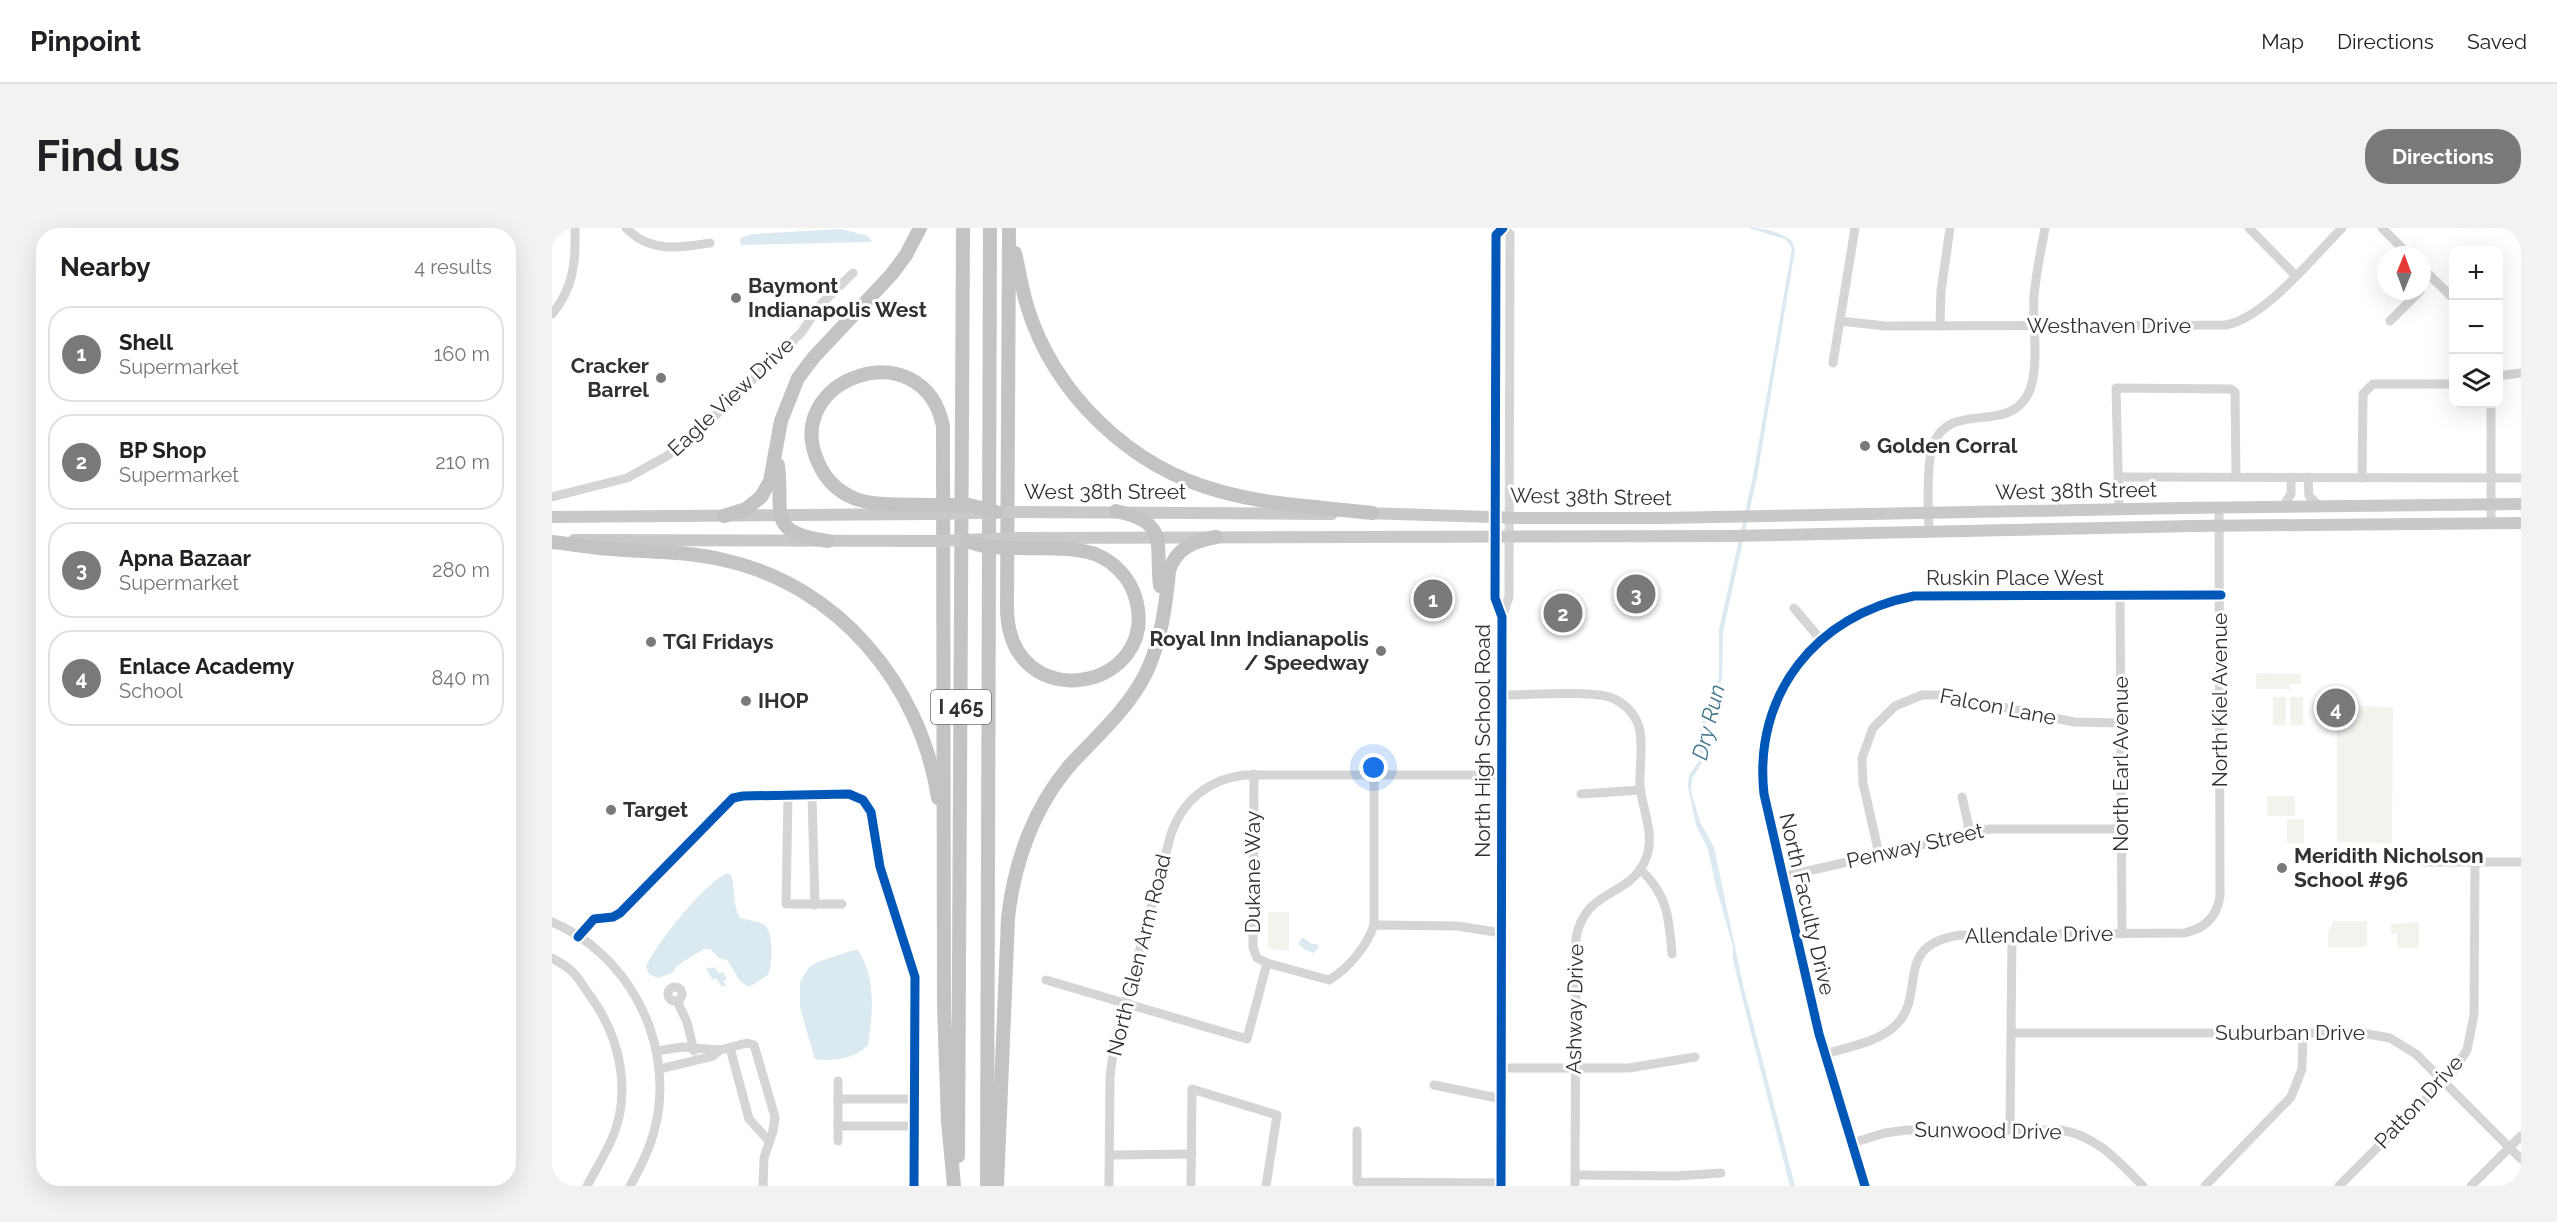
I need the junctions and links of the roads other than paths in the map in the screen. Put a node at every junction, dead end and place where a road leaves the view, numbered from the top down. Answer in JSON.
{"nodes":[{"id":1,"x":575,"y":228,"type":"edge"},
{"id":2,"x":626,"y":228,"type":"edge"},
{"id":3,"x":920,"y":228,"type":"edge"},
{"id":4,"x":963,"y":228,"type":"edge"},
{"id":5,"x":990,"y":228,"type":"edge"},
{"id":6,"x":1011,"y":228,"type":"edge"},
{"id":7,"x":1503,"y":228,"type":"edge"},
{"id":8,"x":1855,"y":228,"type":"edge"},
{"id":9,"x":1950,"y":228,"type":"edge"},
{"id":10,"x":2045,"y":228,"type":"edge"},
{"id":11,"x":2249,"y":228,"type":"edge"},
{"id":12,"x":2342,"y":228,"type":"edge"},
{"id":13,"x":2382,"y":228,"type":"edge"},
{"id":14,"x":710,"y":243,"type":"dead end"},
{"id":15,"x":2400,"y":246,"type":"edge"},
{"id":16,"x":853,"y":273,"type":"dead end"},
{"id":17,"x":2295,"y":275,"type":"junction"},
{"id":18,"x":2432,"y":279,"type":"edge"},
{"id":19,"x":2449,"y":294,"type":"edge"},
{"id":20,"x":2411,"y":300,"type":"edge"},
{"id":21,"x":552,"y":314,"type":"edge"},
{"id":22,"x":1840,"y":321,"type":"junction"},
{"id":23,"x":2390,"y":321,"type":"dead end"},
{"id":24,"x":1940,"y":326,"type":"junction"},
{"id":25,"x":2034,"y":326,"type":"junction"},
{"id":26,"x":1833,"y":363,"type":"dead end"},
{"id":27,"x":2521,"y":373,"type":"edge"},
{"id":28,"x":2503,"y":375,"type":"edge"},
{"id":29,"x":2449,"y":384,"type":"edge"},
{"id":30,"x":2491,"y":408,"type":"edge"},
{"id":31,"x":776,"y":445,"type":"junction"},
{"id":32,"x":2236,"y":476,"type":"junction"},
{"id":33,"x":2118,"y":477,"type":"junction"},
{"id":34,"x":2291,"y":477,"type":"junction"},
{"id":35,"x":2308,"y":477,"type":"junction"},
{"id":36,"x":2362,"y":478,"type":"junction"},
{"id":37,"x":2491,"y":478,"type":"junction"},
{"id":38,"x":2521,"y":478,"type":"edge"},
{"id":39,"x":552,"y":497,"type":"edge"},
{"id":40,"x":2491,"y":504,"type":"junction"},
{"id":41,"x":2521,"y":504,"type":"edge"},
{"id":42,"x":2283,"y":506,"type":"junction"},
{"id":43,"x":2319,"y":506,"type":"junction"},
{"id":44,"x":2219,"y":507,"type":"junction"},
{"id":45,"x":2119,"y":509,"type":"junction"},
{"id":46,"x":934,"y":510,"type":"junction"},
{"id":47,"x":1116,"y":511,"type":"junction"},
{"id":48,"x":996,"y":512,"type":"joint"},
{"id":49,"x":1372,"y":513,"type":"junction"},
{"id":50,"x":1928,"y":513,"type":"junction"},
{"id":51,"x":779,"y":515,"type":"junction"},
{"id":52,"x":1495,"y":515,"type":"junction"},
{"id":53,"x":724,"y":516,"type":"junction"},
{"id":54,"x":552,"y":517,"type":"edge"},
{"id":55,"x":1509,"y":518,"type":"junction"},
{"id":56,"x":2491,"y":523,"type":"junction"},
{"id":57,"x":2521,"y":523,"type":"edge"},
{"id":58,"x":2219,"y":526,"type":"junction"},
{"id":59,"x":1929,"y":532,"type":"junction"},
{"id":60,"x":1216,"y":537,"type":"junction"},
{"id":61,"x":1495,"y":537,"type":"junction"},
{"id":62,"x":1509,"y":537,"type":"junction"},
{"id":63,"x":1156,"y":538,"type":"junction"},
{"id":64,"x":552,"y":541,"type":"edge"},
{"id":65,"x":828,"y":541,"type":"junction"},
{"id":66,"x":966,"y":541,"type":"joint"},
{"id":67,"x":1017,"y":543,"type":"junction"},
{"id":68,"x":2120,"y":595,"type":"junction"},
{"id":69,"x":2221,"y":595,"type":"junction"},
{"id":70,"x":1794,"y":608,"type":"dead end"},
{"id":71,"x":1163,"y":609,"type":"junction"},
{"id":72,"x":1502,"y":617,"type":"junction"},
{"id":73,"x":1821,"y":640,"type":"junction"},
{"id":74,"x":1502,"y":695,"type":"junction"},
{"id":75,"x":2121,"y":723,"type":"junction"},
{"id":76,"x":1254,"y":774,"type":"junction"},
{"id":77,"x":1374,"y":775,"type":"junction"},
{"id":78,"x":1503,"y":776,"type":"junction"},
{"id":79,"x":1641,"y":790,"type":"junction"},
{"id":80,"x":1581,"y":794,"type":"dead end"},
{"id":81,"x":788,"y":795,"type":"junction"},
{"id":82,"x":812,"y":795,"type":"junction"},
{"id":83,"x":1962,"y":796,"type":"dead end"},
{"id":84,"x":2121,"y":829,"type":"junction"},
{"id":85,"x":1970,"y":832,"type":"junction"},
{"id":86,"x":943,"y":850,"type":"junction"},
{"id":87,"x":1879,"y":854,"type":"junction"},
{"id":88,"x":2424,"y":862,"type":"dead end"},
{"id":89,"x":2475,"y":862,"type":"junction"},
{"id":90,"x":2521,"y":862,"type":"edge"},
{"id":91,"x":1640,"y":869,"type":"junction"},
{"id":92,"x":1782,"y":877,"type":"junction"},
{"id":93,"x":2220,"y":892,"type":"joint"},
{"id":94,"x":842,"y":904,"type":"dead end"},
{"id":95,"x":815,"y":905,"type":"junction"},
{"id":96,"x":552,"y":922,"type":"edge"},
{"id":97,"x":1374,"y":925,"type":"junction"},
{"id":98,"x":1502,"y":933,"type":"junction"},
{"id":99,"x":2012,"y":934,"type":"junction"},
{"id":100,"x":2122,"y":934,"type":"junction"},
{"id":101,"x":578,"y":937,"type":"junction"},
{"id":102,"x":1672,"y":954,"type":"dead end"},
{"id":103,"x":552,"y":958,"type":"edge"},
{"id":104,"x":1267,"y":963,"type":"junction"},
{"id":105,"x":1046,"y":980,"type":"dead end"},
{"id":106,"x":677,"y":1001,"type":"dead end"},
{"id":107,"x":1126,"y":1003,"type":"junction"},
{"id":108,"x":2011,"y":1033,"type":"junction"},
{"id":109,"x":2303,"y":1033,"type":"junction"},
{"id":110,"x":693,"y":1047,"type":"junction"},
{"id":111,"x":725,"y":1049,"type":"junction"},
{"id":112,"x":656,"y":1052,"type":"junction"},
{"id":113,"x":1825,"y":1054,"type":"junction"},
{"id":114,"x":1695,"y":1057,"type":"dead end"},
{"id":115,"x":696,"y":1059,"type":"junction"},
{"id":116,"x":1502,"y":1068,"type":"junction"},
{"id":117,"x":1574,"y":1068,"type":"junction"},
{"id":118,"x":659,"y":1069,"type":"junction"},
{"id":119,"x":838,"y":1081,"type":"dead end"},
{"id":120,"x":2444,"y":1081,"type":"junction"},
{"id":121,"x":1434,"y":1085,"type":"dead end"},
{"id":122,"x":915,"y":1099,"type":"junction"},
{"id":123,"x":1502,"y":1099,"type":"junction"},
{"id":124,"x":838,"y":1100,"type":"junction"},
{"id":125,"x":838,"y":1126,"type":"junction"},
{"id":126,"x":915,"y":1126,"type":"junction"},
{"id":127,"x":2010,"y":1130,"type":"junction"},
{"id":128,"x":1357,"y":1131,"type":"dead end"},
{"id":129,"x":2521,"y":1136,"type":"edge"},
{"id":130,"x":769,"y":1141,"type":"junction"},
{"id":131,"x":838,"y":1141,"type":"dead end"},
{"id":132,"x":1852,"y":1143,"type":"junction"},
{"id":133,"x":2510,"y":1147,"type":"junction"},
{"id":134,"x":1192,"y":1154,"type":"junction"},
{"id":135,"x":1110,"y":1155,"type":"junction"},
{"id":136,"x":2521,"y":1159,"type":"edge"},
{"id":137,"x":1722,"y":1173,"type":"dead end"},
{"id":138,"x":1575,"y":1175,"type":"junction"},
{"id":139,"x":1501,"y":1185,"type":"edge"},
{"id":140,"x":587,"y":1186,"type":"edge"},
{"id":141,"x":630,"y":1186,"type":"edge"},
{"id":142,"x":763,"y":1186,"type":"edge"},
{"id":143,"x":914,"y":1186,"type":"edge"},
{"id":144,"x":955,"y":1186,"type":"edge"},
{"id":145,"x":987,"y":1186,"type":"edge"},
{"id":146,"x":997,"y":1186,"type":"edge"},
{"id":147,"x":1109,"y":1186,"type":"edge"},
{"id":148,"x":1191,"y":1186,"type":"edge"},
{"id":149,"x":1266,"y":1186,"type":"edge"},
{"id":150,"x":1575,"y":1186,"type":"edge"},
{"id":151,"x":1865,"y":1186,"type":"edge"},
{"id":152,"x":2143,"y":1186,"type":"edge"},
{"id":153,"x":2205,"y":1186,"type":"edge"},
{"id":154,"x":2339,"y":1186,"type":"edge"},
{"id":155,"x":2471,"y":1186,"type":"edge"}],
"edges":[{"from":1,"to":21,"type":"street"},
{"from":2,"to":14,"type":"street"},
{"from":3,"to":31,"type":"highway"},
{"from":4,"to":144,"type":"highway","number":"I 465"},
{"from":5,"to":145,"type":"highway","number":"I 465"},
{"from":6,"to":49,"type":"highway"},
{"from":6,"to":67,"type":"highway"},
{"from":7,"to":52,"type":"street","name":"North High School Road"},
{"from":7,"to":55,"type":"street","name":"North High School Road"},
{"from":8,"to":22,"type":"street"},
{"from":9,"to":24,"type":"street"},
{"from":10,"to":25,"type":"street"},
{"from":11,"to":17,"type":"street"},
{"from":12,"to":17,"type":"street","name":"Westhaven Drive"},
{"from":13,"to":15,"type":"street"},
{"from":16,"to":39,"type":"street","name":"Eagle View Drive"},
{"from":17,"to":25,"type":"street","name":"Westhaven Drive"},
{"from":18,"to":19,"type":"street"},
{"from":20,"to":23,"type":"street"},
{"from":22,"to":24,"type":"street","name":"Westhaven Drive"},
{"from":22,"to":26,"type":"street"},
{"from":24,"to":25,"type":"street","name":"Westhaven Drive"},
{"from":25,"to":50,"type":"street"},
{"from":27,"to":28,"type":"street"},
{"from":29,"to":36,"type":"street"},
{"from":30,"to":37,"type":"street"},
{"from":31,"to":51,"type":"highway"},
{"from":31,"to":53,"type":"highway"},
{"from":32,"to":33,"type":"street"},
{"from":32,"to":33,"type":"street"},
{"from":32,"to":34,"type":"street"},
{"from":33,"to":45,"type":"street"},
{"from":34,"to":35,"type":"street"},
{"from":34,"to":42,"type":"street"},
{"from":35,"to":36,"type":"street"},
{"from":35,"to":43,"type":"street"},
{"from":36,"to":37,"type":"street"},
{"from":37,"to":38,"type":"street"},
{"from":37,"to":40,"type":"street"},
{"from":40,"to":41,"type":"main road","name":"West 38th Street"},
{"from":40,"to":43,"type":"main road","name":"West 38th Street"},
{"from":40,"to":56,"type":"street"},
{"from":42,"to":43,"type":"main road","name":"West 38th Street"},
{"from":42,"to":44,"type":"main road","name":"West 38th Street"},
{"from":44,"to":45,"type":"main road","name":"West 38th Street"},
{"from":44,"to":58,"type":"street","name":"North Kiel Avenue"},
{"from":45,"to":50,"type":"main road","name":"West 38th Street"},
{"from":46,"to":48,"type":"highway","bridge":true},
{"from":46,"to":51,"type":"main road"},
{"from":46,"to":86,"type":"highway"},
{"from":47,"to":48,"type":"main road","name":"West 38th Street","bridge":true},
{"from":47,"to":49,"type":"main road","name":"West 38th Street"},
{"from":47,"to":63,"type":"highway"},
{"from":49,"to":52,"type":"main road","name":"West 38th Street"},
{"from":50,"to":55,"type":"main road","name":"West 38th Street"},
{"from":50,"to":59,"type":"street"},
{"from":51,"to":53,"type":"main road"},
{"from":51,"to":65,"type":"highway"},
{"from":52,"to":55,"type":"main road","name":"West 38th Street"},
{"from":52,"to":61,"type":"street","name":"North High School Road"},
{"from":53,"to":54,"type":"main road"},
{"from":55,"to":62,"type":"street","name":"North High School Road"},
{"from":56,"to":57,"type":"main road","name":"West 38th Street"},
{"from":56,"to":58,"type":"main road","name":"West 38th Street"},
{"from":58,"to":59,"type":"main road","name":"West 38th Street"},
{"from":58,"to":69,"type":"street","name":"North Kiel Avenue"},
{"from":59,"to":62,"type":"main road","name":"West 38th Street"},
{"from":60,"to":61,"type":"main road","name":"West 38th Street"},
{"from":60,"to":63,"type":"main road","name":"West 38th Street"},
{"from":60,"to":71,"type":"highway"},
{"from":61,"to":62,"type":"main road","name":"West 38th Street"},
{"from":61,"to":72,"type":"street","name":"North High School Road"},
{"from":62,"to":72,"type":"street","name":"North High School Road"},
{"from":63,"to":67,"type":"main road","name":"West 38th Street"},
{"from":63,"to":71,"type":"highway"},
{"from":64,"to":65,"type":"main road"},
{"from":64,"to":86,"type":"highway"},
{"from":65,"to":66,"type":"main road","bridge":true},
{"from":66,"to":67,"type":"highway","bridge":true},
{"from":68,"to":69,"type":"street","name":"Ruskin Place West"},
{"from":68,"to":73,"type":"street","name":"Ruskin Place West"},
{"from":68,"to":75,"type":"street","name":"North Earl Avenue"},
{"from":69,"to":93,"type":"street","name":"North Kiel Avenue"},
{"from":70,"to":73,"type":"street"},
{"from":71,"to":146,"type":"highway"},
{"from":72,"to":74,"type":"street","name":"North High School Road"},
{"from":73,"to":92,"type":"street","name":"North Faculty Drive"},
{"from":74,"to":78,"type":"street","name":"North High School Road"},
{"from":74,"to":79,"type":"street"},
{"from":75,"to":84,"type":"street","name":"North Earl Avenue"},
{"from":75,"to":87,"type":"street","name":"Falcon Lane"},
{"from":76,"to":77,"type":"street","name":"North Glen Arm Road"},
{"from":76,"to":104,"type":"street","name":"Dukane Way"},
{"from":76,"to":107,"type":"street","name":"North Glen Arm Road"},
{"from":77,"to":78,"type":"street","name":"North Glen Arm Road"},
{"from":77,"to":97,"type":"street"},
{"from":78,"to":98,"type":"street","name":"North High School Road"},
{"from":79,"to":80,"type":"street"},
{"from":79,"to":91,"type":"street"},
{"from":81,"to":82,"type":"street"},
{"from":81,"to":95,"type":"street"},
{"from":81,"to":101,"type":"street"},
{"from":82,"to":95,"type":"street"},
{"from":82,"to":122,"type":"street"},
{"from":83,"to":85,"type":"street"},
{"from":84,"to":85,"type":"street","name":"Penway Street"},
{"from":84,"to":100,"type":"street","name":"North Earl Avenue"},
{"from":85,"to":87,"type":"street","name":"Penway Street"},
{"from":86,"to":144,"type":"highway"},
{"from":87,"to":92,"type":"street","name":"Penway Street"},
{"from":88,"to":89,"type":"street"},
{"from":89,"to":90,"type":"street"},
{"from":89,"to":120,"type":"street","name":"Patton Drive"},
{"from":91,"to":102,"type":"street"},
{"from":91,"to":117,"type":"street","name":"Ashway Drive"},
{"from":92,"to":113,"type":"street","name":"North Faculty Drive"},
{"from":93,"to":100,"type":"street","name":"Allendale Drive"},
{"from":94,"to":95,"type":"street"},
{"from":96,"to":101,"type":"street"},
{"from":97,"to":98,"type":"street"},
{"from":97,"to":104,"type":"street"},
{"from":98,"to":116,"type":"street","name":"North High School Road"},
{"from":99,"to":100,"type":"street","name":"Allendale Drive"},
{"from":99,"to":108,"type":"street"},
{"from":99,"to":113,"type":"street","name":"Allendale Drive"},
{"from":101,"to":112,"type":"street"},
{"from":103,"to":140,"type":"street"},
{"from":104,"to":107,"type":"street"},
{"from":105,"to":107,"type":"street"},
{"from":106,"to":110,"type":"street"},
{"from":107,"to":135,"type":"street","name":"North Glen Arm Road"},
{"from":108,"to":109,"type":"street","name":"Suburban Drive"},
{"from":108,"to":127,"type":"street"},
{"from":109,"to":120,"type":"street","name":"Suburban Drive"},
{"from":109,"to":153,"type":"street"},
{"from":110,"to":111,"type":"street"},
{"from":110,"to":112,"type":"street"},
{"from":110,"to":115,"type":"street"},
{"from":111,"to":115,"type":"street"},
{"from":111,"to":130,"type":"street"},
{"from":111,"to":130,"type":"street"},
{"from":112,"to":118,"type":"street"},
{"from":113,"to":132,"type":"street","name":"North Faculty Drive"},
{"from":114,"to":117,"type":"street"},
{"from":115,"to":118,"type":"street"},
{"from":116,"to":117,"type":"street"},
{"from":116,"to":123,"type":"street","name":"North High School Road"},
{"from":117,"to":138,"type":"street","name":"Ashway Drive"},
{"from":118,"to":141,"type":"street"},
{"from":119,"to":124,"type":"street"},
{"from":120,"to":133,"type":"street","name":"Suburban Drive"},
{"from":120,"to":154,"type":"street","name":"Patton Drive"},
{"from":121,"to":123,"type":"street"},
{"from":122,"to":124,"type":"street"},
{"from":122,"to":126,"type":"street"},
{"from":123,"to":139,"type":"street","name":"North High School Road"},
{"from":124,"to":125,"type":"street"},
{"from":125,"to":126,"type":"street"},
{"from":125,"to":131,"type":"street"},
{"from":126,"to":143,"type":"street"},
{"from":127,"to":132,"type":"street","name":"Sunwood Drive"},
{"from":127,"to":152,"type":"street","name":"Sunwood Drive"},
{"from":128,"to":139,"type":"street"},
{"from":129,"to":133,"type":"street"},
{"from":130,"to":142,"type":"street"},
{"from":132,"to":151,"type":"street","name":"North Faculty Drive"},
{"from":133,"to":136,"type":"street","name":"Suburban Drive"},
{"from":133,"to":155,"type":"street"},
{"from":134,"to":135,"type":"street"},
{"from":134,"to":148,"type":"street"},
{"from":134,"to":149,"type":"street"},
{"from":135,"to":147,"type":"street","name":"North Glen Arm Road"},
{"from":137,"to":138,"type":"street"},
{"from":138,"to":150,"type":"street","name":"Ashway Drive"}]}
